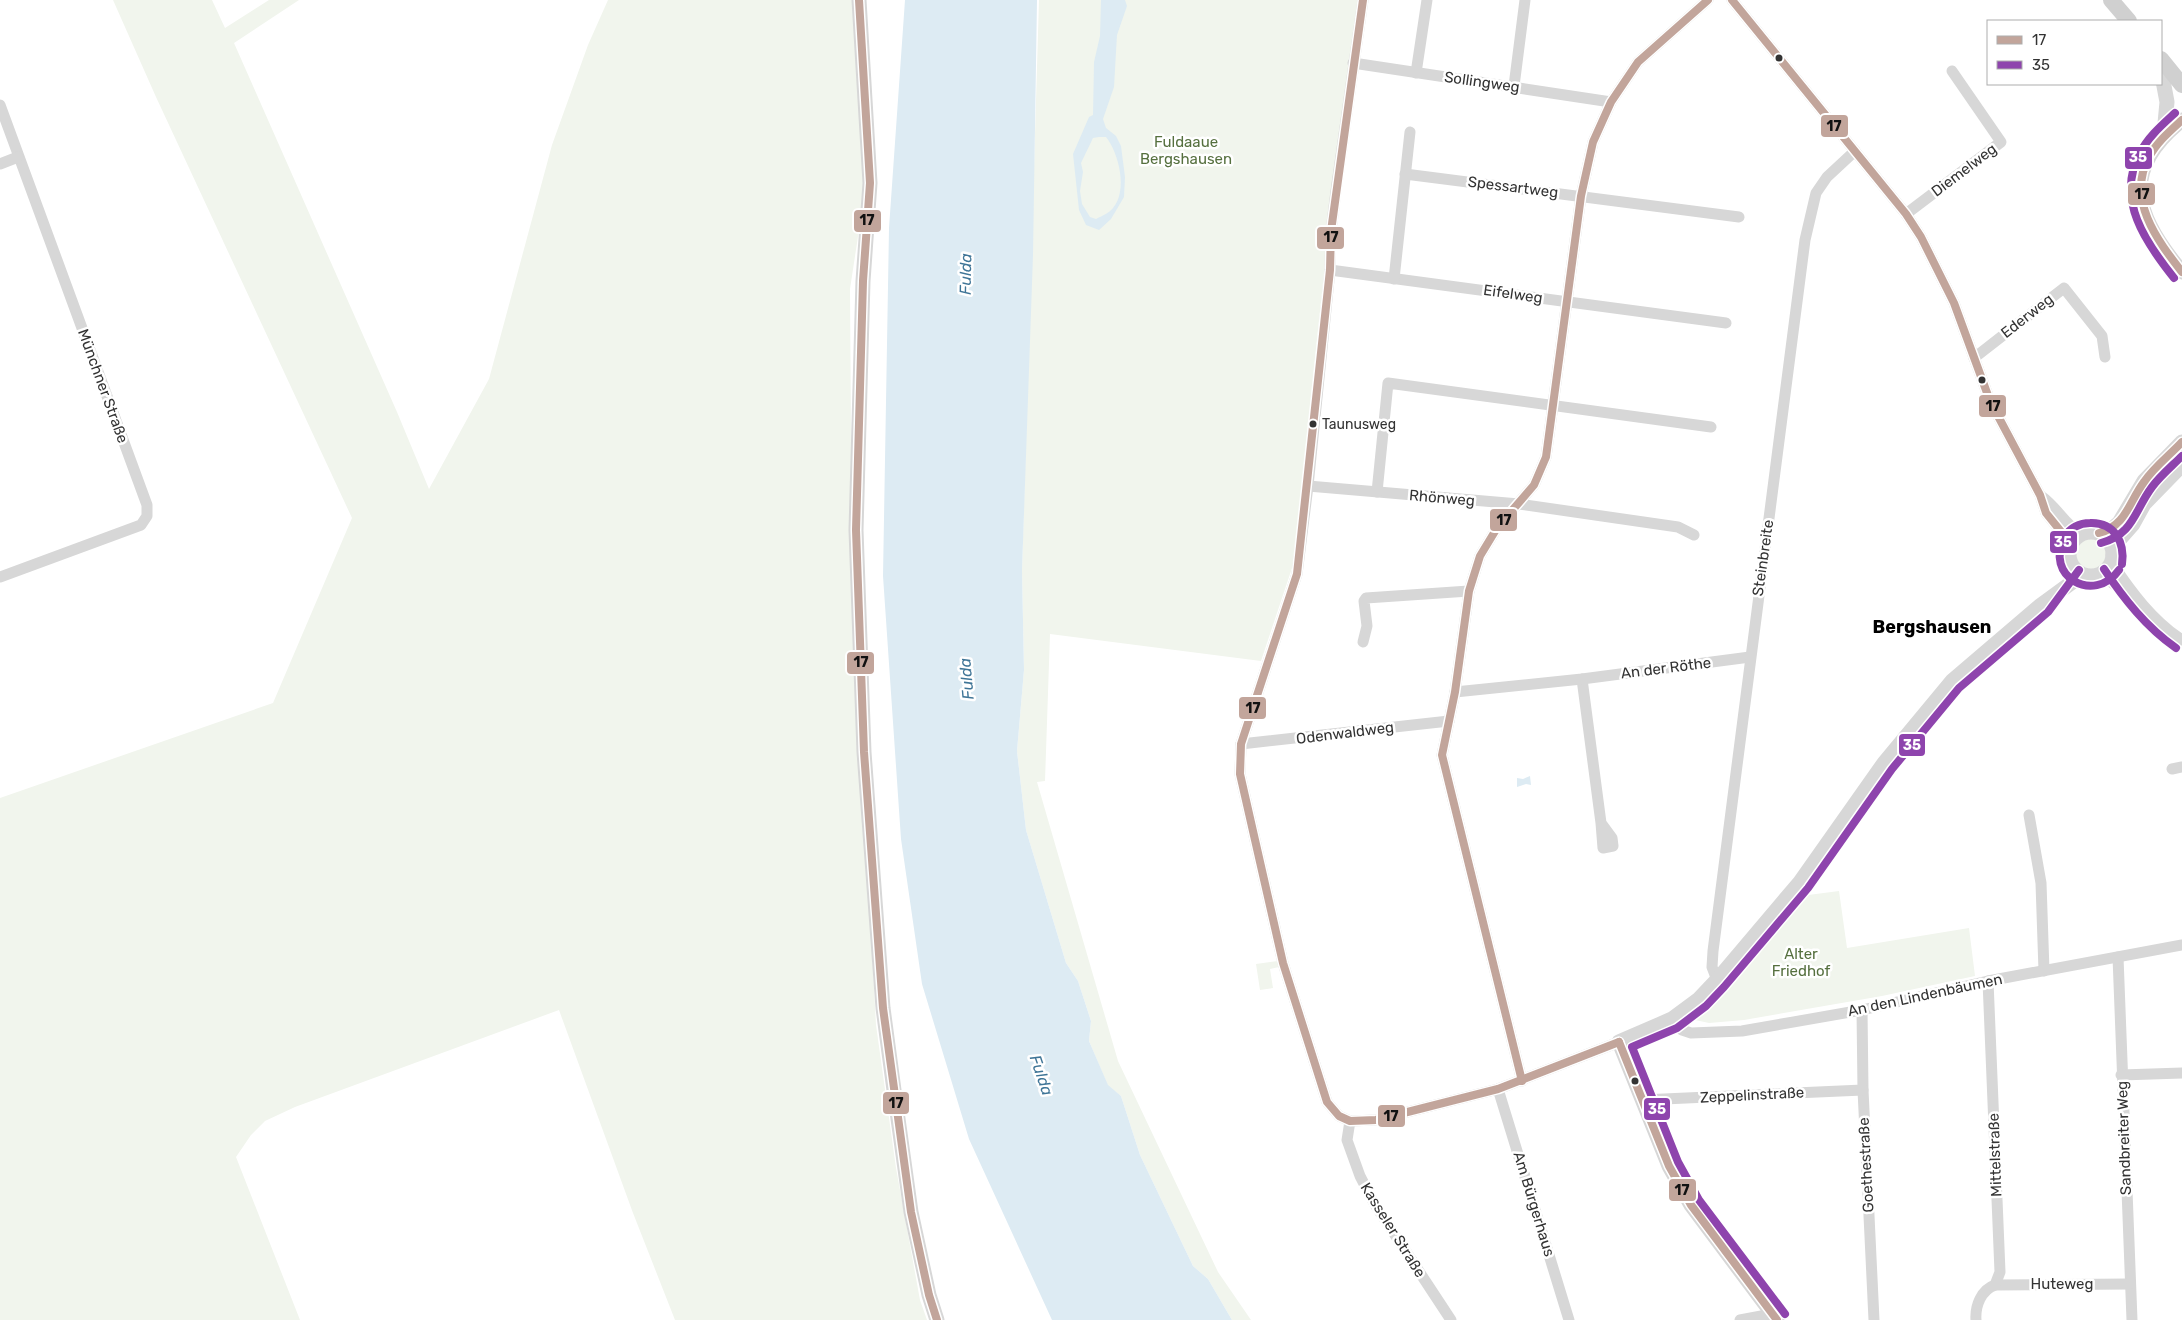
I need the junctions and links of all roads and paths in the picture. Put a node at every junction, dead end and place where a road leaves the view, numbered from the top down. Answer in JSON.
{"nodes":[{"id":1,"x":860,"y":0,"type":"edge"},
{"id":2,"x":1363,"y":0,"type":"edge"},
{"id":3,"x":1427,"y":0,"type":"edge"},
{"id":4,"x":1525,"y":0,"type":"edge"},
{"id":5,"x":1708,"y":0,"type":"edge"},
{"id":6,"x":1732,"y":0,"type":"edge"},
{"id":7,"x":2111,"y":0,"type":"edge"},
{"id":8,"x":2128,"y":20,"type":"edge"},
{"id":9,"x":2162,"y":60,"type":"edge"},
{"id":10,"x":1353,"y":63,"type":"junction"},
{"id":11,"x":1952,"y":71,"type":"dead end"},
{"id":12,"x":1416,"y":73,"type":"junction"},
{"id":13,"x":2162,"y":75,"type":"edge"},
{"id":14,"x":2182,"y":85,"type":"edge"},
{"id":15,"x":1514,"y":86,"type":"junction"},
{"id":16,"x":1611,"y":102,"type":"junction"},
{"id":17,"x":0,"y":105,"type":"edge"},
{"id":18,"x":2182,"y":120,"type":"edge"},
{"id":19,"x":1410,"y":132,"type":"dead end"},
{"id":20,"x":2164,"y":134,"type":"junction"},
{"id":21,"x":1855,"y":151,"type":"junction"},
{"id":22,"x":18,"y":157,"type":"junction"},
{"id":23,"x":0,"y":164,"type":"edge"},
{"id":24,"x":1405,"y":174,"type":"junction"},
{"id":25,"x":1581,"y":196,"type":"junction"},
{"id":26,"x":1906,"y":214,"type":"junction"},
{"id":27,"x":1740,"y":217,"type":"dead end"},
{"id":28,"x":1330,"y":270,"type":"junction"},
{"id":29,"x":2182,"y":272,"type":"edge"},
{"id":30,"x":1394,"y":278,"type":"junction"},
{"id":31,"x":1566,"y":301,"type":"junction"},
{"id":32,"x":1726,"y":323,"type":"dead end"},
{"id":33,"x":2105,"y":357,"type":"dead end"},
{"id":34,"x":1974,"y":358,"type":"junction"},
{"id":35,"x":1552,"y":404,"type":"junction"},
{"id":36,"x":1711,"y":427,"type":"dead end"},
{"id":37,"x":2182,"y":442,"type":"edge"},
{"id":38,"x":2182,"y":465,"type":"edge"},
{"id":39,"x":1308,"y":486,"type":"junction"},
{"id":40,"x":1377,"y":492,"type":"junction"},
{"id":41,"x":2040,"y":495,"type":"junction"},
{"id":42,"x":1519,"y":504,"type":"junction"},
{"id":43,"x":2099,"y":533,"type":"junction"},
{"id":44,"x":2081,"y":534,"type":"junction"},
{"id":45,"x":1694,"y":535,"type":"dead end"},
{"id":46,"x":2070,"y":548,"type":"junction"},
{"id":47,"x":2113,"y":559,"type":"junction"},
{"id":48,"x":2077,"y":569,"type":"junction"},
{"id":49,"x":2097,"y":576,"type":"junction"},
{"id":50,"x":0,"y":577,"type":"edge"},
{"id":51,"x":1469,"y":591,"type":"junction"},
{"id":52,"x":2145,"y":608,"type":"junction"},
{"id":53,"x":2182,"y":640,"type":"edge"},
{"id":54,"x":1363,"y":642,"type":"dead end"},
{"id":55,"x":1750,"y":657,"type":"junction"},
{"id":56,"x":1582,"y":678,"type":"junction"},
{"id":57,"x":1455,"y":692,"type":"junction"},
{"id":58,"x":1448,"y":721,"type":"junction"},
{"id":59,"x":1241,"y":744,"type":"junction"},
{"id":60,"x":2030,"y":815,"type":"dead end"},
{"id":61,"x":1601,"y":823,"type":"dead end"},
{"id":62,"x":2182,"y":945,"type":"edge"},
{"id":63,"x":2118,"y":957,"type":"junction"},
{"id":64,"x":2044,"y":971,"type":"junction"},
{"id":65,"x":1717,"y":980,"type":"junction"},
{"id":66,"x":1988,"y":981,"type":"junction"},
{"id":67,"x":1862,"y":1010,"type":"junction"},
{"id":68,"x":1672,"y":1019,"type":"junction"},
{"id":69,"x":1619,"y":1042,"type":"junction"},
{"id":70,"x":2182,"y":1073,"type":"edge"},
{"id":71,"x":2121,"y":1075,"type":"junction"},
{"id":72,"x":1522,"y":1081,"type":"junction"},
{"id":73,"x":1498,"y":1089,"type":"junction"},
{"id":74,"x":1863,"y":1090,"type":"junction"},
{"id":75,"x":1642,"y":1100,"type":"junction"},
{"id":76,"x":1350,"y":1121,"type":"junction"},
{"id":77,"x":2129,"y":1284,"type":"junction"},
{"id":78,"x":1995,"y":1285,"type":"junction"},
{"id":79,"x":1775,"y":1317,"type":"edge"},
{"id":80,"x":937,"y":1320,"type":"edge"},
{"id":81,"x":1451,"y":1320,"type":"edge"},
{"id":82,"x":1570,"y":1320,"type":"edge"},
{"id":83,"x":1740,"y":1320,"type":"edge"},
{"id":84,"x":1874,"y":1320,"type":"edge"},
{"id":85,"x":1976,"y":1320,"type":"edge"},
{"id":86,"x":2132,"y":1320,"type":"edge"}],
"edges":[{"from":1,"to":80,"type":"street"},
{"from":2,"to":10,"type":"street"},
{"from":3,"to":12,"type":"street"},
{"from":4,"to":15,"type":"street"},
{"from":5,"to":16,"type":"street"},
{"from":6,"to":21,"type":"street"},
{"from":7,"to":8,"type":"main road"},
{"from":9,"to":14,"type":"main road"},
{"from":10,"to":12,"type":"street","name":"Sollingweg"},
{"from":10,"to":28,"type":"street"},
{"from":11,"to":26,"type":"street","name":"Diemelweg"},
{"from":12,"to":15,"type":"street","name":"Sollingweg"},
{"from":13,"to":20,"type":"street"},
{"from":15,"to":16,"type":"street","name":"Sollingweg"},
{"from":16,"to":25,"type":"street"},
{"from":17,"to":22,"type":"street","name":"Münchner Straße"},
{"from":18,"to":20,"type":"street"},
{"from":19,"to":24,"type":"street"},
{"from":20,"to":29,"type":"street"},
{"from":21,"to":26,"type":"street"},
{"from":21,"to":55,"type":"street","name":"Steinbreite"},
{"from":22,"to":23,"type":"street"},
{"from":22,"to":50,"type":"street","name":"Münchner Straße"},
{"from":24,"to":25,"type":"street","name":"Spessartweg"},
{"from":24,"to":30,"type":"street"},
{"from":25,"to":27,"type":"street","name":"Spessartweg"},
{"from":25,"to":31,"type":"street"},
{"from":26,"to":34,"type":"street"},
{"from":28,"to":30,"type":"street","name":"Eifelweg"},
{"from":28,"to":39,"type":"street"},
{"from":30,"to":31,"type":"street","name":"Eifelweg"},
{"from":31,"to":32,"type":"street","name":"Eifelweg"},
{"from":31,"to":35,"type":"street"},
{"from":33,"to":34,"type":"street","name":"Ederweg"},
{"from":34,"to":41,"type":"street"},
{"from":35,"to":36,"type":"street"},
{"from":35,"to":40,"type":"street"},
{"from":35,"to":42,"type":"street"},
{"from":37,"to":43,"type":"street"},
{"from":38,"to":47,"type":"street"},
{"from":39,"to":40,"type":"street","name":"Rhönweg"},
{"from":39,"to":59,"type":"street"},
{"from":40,"to":42,"type":"street","name":"Rhönweg"},
{"from":41,"to":44,"type":"street"},
{"from":41,"to":46,"type":"street"},
{"from":42,"to":45,"type":"street","name":"Rhönweg"},
{"from":42,"to":51,"type":"street"},
{"from":43,"to":44,"type":"street"},
{"from":43,"to":47,"type":"street"},
{"from":44,"to":46,"type":"street"},
{"from":46,"to":48,"type":"street"},
{"from":47,"to":49,"type":"street"},
{"from":47,"to":52,"type":"street"},
{"from":48,"to":49,"type":"street"},
{"from":48,"to":65,"type":"street"},
{"from":49,"to":52,"type":"street"},
{"from":51,"to":54,"type":"street"},
{"from":51,"to":57,"type":"street"},
{"from":52,"to":53,"type":"street"},
{"from":55,"to":56,"type":"street","name":"An der Röthe"},
{"from":55,"to":65,"type":"street","name":"Steinbreite"},
{"from":56,"to":57,"type":"street","name":"An der Röthe"},
{"from":56,"to":61,"type":"street"},
{"from":57,"to":58,"type":"street"},
{"from":58,"to":59,"type":"street","name":"Odenwaldweg"},
{"from":58,"to":72,"type":"street"},
{"from":59,"to":76,"type":"street"},
{"from":60,"to":64,"type":"street"},
{"from":62,"to":63,"type":"street","name":"An den Lindenbäumen"},
{"from":63,"to":64,"type":"street","name":"An den Lindenbäumen"},
{"from":63,"to":71,"type":"street","name":"Sandbreiter Weg"},
{"from":64,"to":66,"type":"street","name":"An den Lindenbäumen"},
{"from":65,"to":68,"type":"street"},
{"from":66,"to":67,"type":"street","name":"An den Lindenbäumen"},
{"from":66,"to":78,"type":"street","name":"Mittelstraße"},
{"from":67,"to":68,"type":"street","name":"An den Lindenbäumen"},
{"from":67,"to":74,"type":"street","name":"Goethestraße"},
{"from":68,"to":69,"type":"street"},
{"from":69,"to":72,"type":"street"},
{"from":69,"to":75,"type":"street"},
{"from":70,"to":71,"type":"street"},
{"from":71,"to":77,"type":"street","name":"Sandbreiter Weg"},
{"from":72,"to":73,"type":"street"},
{"from":73,"to":76,"type":"street"},
{"from":73,"to":82,"type":"street","name":"Am Bürgerhaus"},
{"from":74,"to":75,"type":"street","name":"Zeppelinstraße"},
{"from":74,"to":84,"type":"street","name":"Goethestraße"},
{"from":75,"to":79,"type":"street"},
{"from":76,"to":81,"type":"street","name":"Kasseler Straße"},
{"from":77,"to":78,"type":"street","name":"Huteweg"},
{"from":77,"to":86,"type":"street","name":"Sandbreiter Weg"},
{"from":78,"to":85,"type":"street"},
{"from":79,"to":83,"type":"street"}]}
